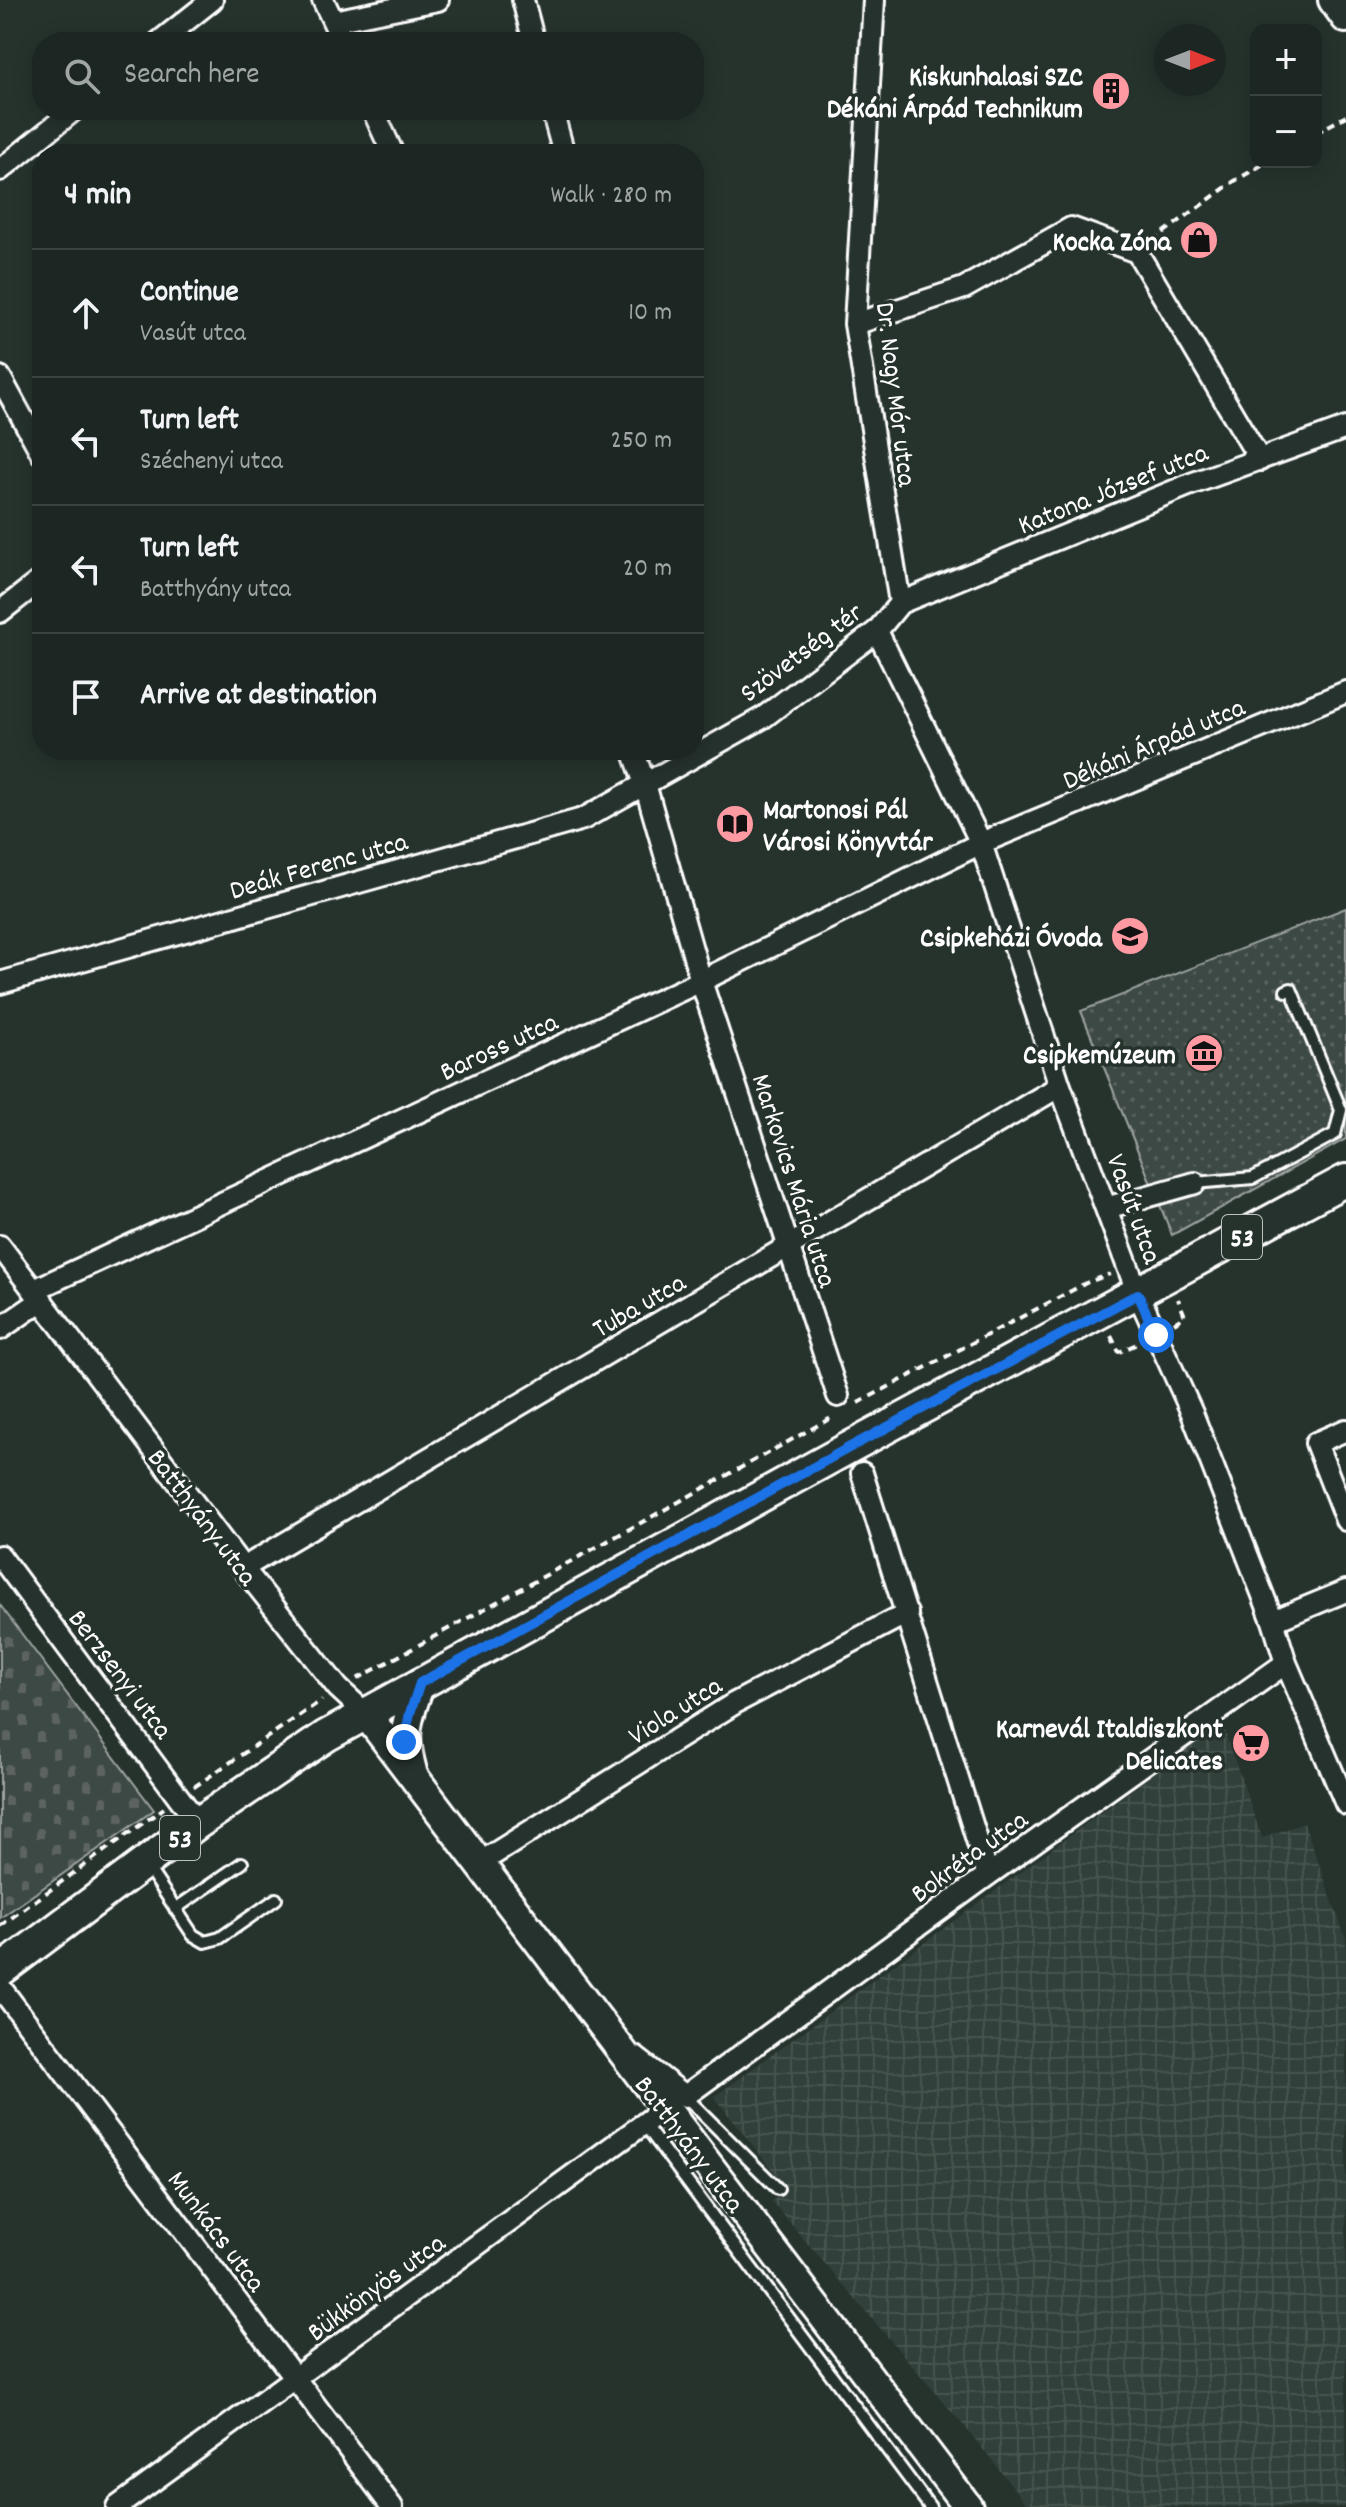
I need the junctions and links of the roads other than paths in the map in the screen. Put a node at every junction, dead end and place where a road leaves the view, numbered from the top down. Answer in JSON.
{"nodes":[{"id":1,"x":212,"y":0,"type":"edge"},
{"id":2,"x":323,"y":0,"type":"edge"},
{"id":3,"x":438,"y":0,"type":"edge"},
{"id":4,"x":523,"y":0,"type":"edge"},
{"id":5,"x":874,"y":0,"type":"edge"},
{"id":6,"x":1333,"y":0,"type":"edge"},
{"id":7,"x":1346,"y":18,"type":"edge"},
{"id":8,"x":333,"y":21,"type":"junction"},
{"id":9,"x":172,"y":32,"type":"edge"},
{"id":10,"x":338,"y":32,"type":"edge"},
{"id":11,"x":531,"y":32,"type":"edge"},
{"id":12,"x":62,"y":120,"type":"edge"},
{"id":13,"x":378,"y":120,"type":"edge"},
{"id":14,"x":555,"y":120,"type":"edge"},
{"id":15,"x":32,"y":144,"type":"edge"},
{"id":16,"x":32,"y":144,"type":"edge"},
{"id":17,"x":388,"y":144,"type":"edge"},
{"id":18,"x":561,"y":144,"type":"edge"},
{"id":19,"x":0,"y":170,"type":"edge"},
{"id":20,"x":855,"y":324,"type":"junction"},
{"id":21,"x":0,"y":377,"type":"edge"},
{"id":22,"x":1346,"y":428,"type":"edge"},
{"id":23,"x":32,"y":436,"type":"edge"},
{"id":24,"x":1260,"y":460,"type":"junction"},
{"id":25,"x":32,"y":587,"type":"edge"},
{"id":26,"x":900,"y":603,"type":"junction"},
{"id":27,"x":0,"y":612,"type":"edge"},
{"id":28,"x":877,"y":631,"type":"junction"},
{"id":29,"x":1346,"y":692,"type":"edge"},
{"id":30,"x":704,"y":751,"type":"edge"},
{"id":31,"x":637,"y":760,"type":"edge"},
{"id":32,"x":688,"y":760,"type":"edge"},
{"id":33,"x":645,"y":784,"type":"junction"},
{"id":34,"x":981,"y":843,"type":"junction"},
{"id":35,"x":701,"y":981,"type":"junction"},
{"id":36,"x":0,"y":983,"type":"edge"},
{"id":37,"x":1286,"y":991,"type":"dead end"},
{"id":38,"x":1060,"y":1086,"type":"junction"},
{"id":39,"x":1346,"y":1180,"type":"edge"},
{"id":40,"x":1195,"y":1183,"type":"joint"},
{"id":41,"x":1106,"y":1208,"type":"junction"},
{"id":42,"x":0,"y":1246,"type":"edge"},
{"id":43,"x":789,"y":1248,"type":"junction"},
{"id":44,"x":1133,"y":1280,"type":"junction"},
{"id":45,"x":38,"y":1295,"type":"junction"},
{"id":46,"x":0,"y":1329,"type":"edge"},
{"id":47,"x":847,"y":1400,"type":"road end"},
{"id":48,"x":1346,"y":1430,"type":"edge"},
{"id":49,"x":862,"y":1473,"type":"dead end"},
{"id":50,"x":1346,"y":1520,"type":"edge"},
{"id":51,"x":0,"y":1556,"type":"edge"},
{"id":52,"x":243,"y":1568,"type":"junction"},
{"id":53,"x":1346,"y":1591,"type":"edge"},
{"id":54,"x":907,"y":1613,"type":"junction"},
{"id":55,"x":1273,"y":1621,"type":"junction"},
{"id":56,"x":1286,"y":1663,"type":"junction"},
{"id":57,"x":420,"y":1683,"type":"junction"},
{"id":58,"x":366,"y":1714,"type":"junction"},
{"id":59,"x":414,"y":1779,"type":"junction"},
{"id":60,"x":1346,"y":1804,"type":"edge"},
{"id":61,"x":198,"y":1823,"type":"junction"},
{"id":62,"x":242,"y":1863,"type":"dead end"},
{"id":63,"x":478,"y":1864,"type":"junction"},
{"id":64,"x":145,"y":1865,"type":"junction"},
{"id":65,"x":988,"y":1875,"type":"junction"},
{"id":66,"x":276,"y":1899,"type":"dead end"},
{"id":67,"x":175,"y":1909,"type":"junction"},
{"id":68,"x":0,"y":1971,"type":"edge"},
{"id":69,"x":0,"y":1987,"type":"edge"},
{"id":70,"x":665,"y":2110,"type":"junction"},
{"id":71,"x":778,"y":2189,"type":"dead end"},
{"id":72,"x":296,"y":2379,"type":"junction"},
{"id":73,"x":117,"y":2507,"type":"edge"},
{"id":74,"x":392,"y":2507,"type":"edge"},
{"id":75,"x":930,"y":2507,"type":"edge"},
{"id":76,"x":968,"y":2507,"type":"edge"}],
"edges":[{"from":1,"to":9,"type":"street"},
{"from":2,"to":8,"type":"street"},
{"from":3,"to":8,"type":"street"},
{"from":4,"to":11,"type":"street"},
{"from":5,"to":20,"type":"street","name":"Dr. Nagy Mór utca"},
{"from":6,"to":7,"type":"main road"},
{"from":8,"to":10,"type":"street"},
{"from":12,"to":15,"type":"street"},
{"from":13,"to":17,"type":"street"},
{"from":14,"to":18,"type":"street"},
{"from":16,"to":19,"type":"street"},
{"from":20,"to":24,"type":"street"},
{"from":20,"to":26,"type":"street","name":"Dr. Nagy Mór utca"},
{"from":21,"to":23,"type":"street"},
{"from":22,"to":24,"type":"street","name":"Katona József utca"},
{"from":24,"to":26,"type":"street","name":"Katona József utca"},
{"from":25,"to":27,"type":"street"},
{"from":26,"to":28,"type":"street","name":"Szövetség tér"},
{"from":28,"to":30,"type":"street","name":"Szövetség tér"},
{"from":28,"to":34,"type":"street","name":"Vasút utca"},
{"from":29,"to":34,"type":"street","name":"Dékáni Árpád utca"},
{"from":31,"to":33,"type":"street","name":"Markovics Mária utca"},
{"from":32,"to":33,"type":"street","name":"Szövetség tér"},
{"from":33,"to":35,"type":"street","name":"Markovics Mária utca"},
{"from":33,"to":36,"type":"street","name":"Deák Ferenc utca"},
{"from":34,"to":35,"type":"street","name":"Baross utca"},
{"from":34,"to":38,"type":"street","name":"Vasút utca"},
{"from":35,"to":43,"type":"street","name":"Markovics Mária utca"},
{"from":35,"to":45,"type":"street","name":"Baross utca"},
{"from":37,"to":40,"type":"lane"},
{"from":38,"to":41,"type":"street","name":"Vasút utca"},
{"from":38,"to":43,"type":"street","name":"Tuba utca"},
{"from":39,"to":44,"type":"main road","number":"53"},
{"from":40,"to":41,"type":"street"},
{"from":41,"to":44,"type":"street","name":"Vasút utca"},
{"from":42,"to":45,"type":"street","name":"Batthyány utca"},
{"from":43,"to":47,"type":"street","name":"Markovics Mária utca"},
{"from":43,"to":52,"type":"street","name":"Tuba utca"},
{"from":44,"to":55,"type":"street","name":"Vasút utca"},
{"from":44,"to":57,"type":"main road","number":"53"},
{"from":45,"to":46,"type":"street","name":"Baross utca"},
{"from":45,"to":52,"type":"street","name":"Batthyány utca"},
{"from":48,"to":50,"type":"street"},
{"from":49,"to":54,"type":"street"},
{"from":51,"to":61,"type":"street","name":"Berzsenyi utca"},
{"from":52,"to":58,"type":"street","name":"Batthyány utca"},
{"from":53,"to":55,"type":"street"},
{"from":54,"to":63,"type":"street","name":"Viola utca"},
{"from":54,"to":65,"type":"street"},
{"from":55,"to":56,"type":"street","name":"Vasút utca"},
{"from":56,"to":60,"type":"street","name":"Vasút utca"},
{"from":56,"to":65,"type":"street","name":"Bokréta utca"},
{"from":57,"to":58,"type":"main road","number":"53"},
{"from":57,"to":59,"type":"main road","name":"Batthyány utca"},
{"from":58,"to":59,"type":"main road","name":"Batthyány utca"},
{"from":58,"to":61,"type":"main road","number":"53"},
{"from":59,"to":63,"type":"main road","name":"Batthyány utca"},
{"from":61,"to":64,"type":"main road","number":"53"},
{"from":62,"to":67,"type":"lane"},
{"from":63,"to":70,"type":"main road","name":"Batthyány utca"},
{"from":64,"to":67,"type":"lane"},
{"from":64,"to":68,"type":"main road","number":"53"},
{"from":65,"to":70,"type":"street","name":"Bokréta utca"},
{"from":66,"to":67,"type":"lane"},
{"from":69,"to":72,"type":"street","name":"Munkács utca"},
{"from":70,"to":71,"type":"lane"},
{"from":70,"to":72,"type":"street","name":"Bükkönyös utca"},
{"from":70,"to":75,"type":"lane"},
{"from":70,"to":76,"type":"main road","name":"Batthyány utca"},
{"from":72,"to":73,"type":"street","name":"Bükkönyös utca"},
{"from":72,"to":74,"type":"street","name":"Munkács utca"}]}
